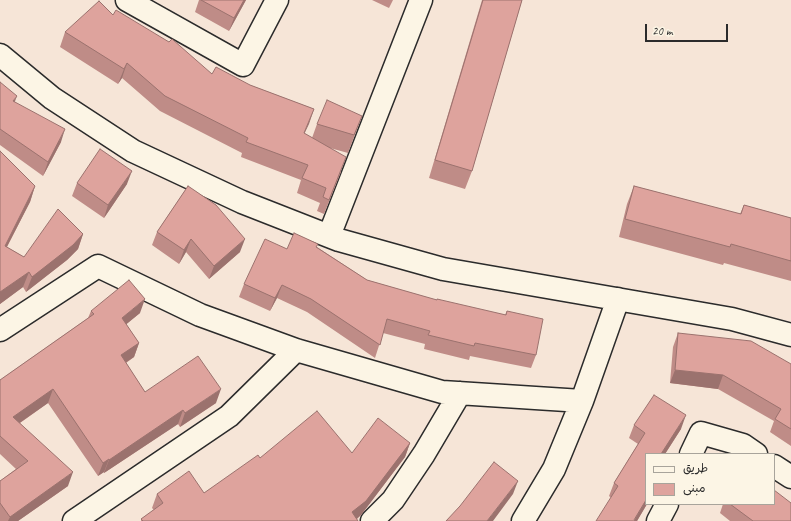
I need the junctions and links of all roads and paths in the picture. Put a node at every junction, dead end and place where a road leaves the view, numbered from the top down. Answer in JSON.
{"nodes":[{"id":1,"x":127,"y":0,"type":"edge"},
{"id":2,"x":277,"y":0,"type":"edge"},
{"id":3,"x":421,"y":0,"type":"edge"},
{"id":4,"x":0,"y":55,"type":"edge"},
{"id":5,"x":329,"y":236,"type":"junction"},
{"id":6,"x":618,"y":299,"type":"junction"},
{"id":7,"x":0,"y":330,"type":"edge"},
{"id":8,"x":791,"y":334,"type":"edge"},
{"id":9,"x":296,"y":350,"type":"junction"},
{"id":10,"x":460,"y":393,"type":"junction"},
{"id":11,"x":582,"y":401,"type":"junction"},
{"id":12,"x":691,"y":453,"type":"edge"},
{"id":13,"x":755,"y":453,"type":"edge"},
{"id":14,"x":775,"y":467,"type":"edge"},
{"id":15,"x":791,"y":477,"type":"edge"},
{"id":16,"x":666,"y":505,"type":"edge"},
{"id":17,"x":74,"y":521,"type":"edge"},
{"id":18,"x":372,"y":521,"type":"edge"},
{"id":19,"x":523,"y":521,"type":"edge"},
{"id":20,"x":658,"y":521,"type":"edge"}],
"edges":[{"from":1,"to":2,"type":"street"},
{"from":3,"to":5,"type":"street"},
{"from":4,"to":5,"type":"street"},
{"from":5,"to":6,"type":"street"},
{"from":6,"to":8,"type":"street"},
{"from":6,"to":11,"type":"street"},
{"from":7,"to":9,"type":"street"},
{"from":9,"to":10,"type":"street"},
{"from":9,"to":17,"type":"street"},
{"from":10,"to":11,"type":"street"},
{"from":10,"to":18,"type":"street"},
{"from":11,"to":19,"type":"street"},
{"from":12,"to":13,"type":"street"},
{"from":14,"to":15,"type":"street"},
{"from":16,"to":20,"type":"street"}]}
